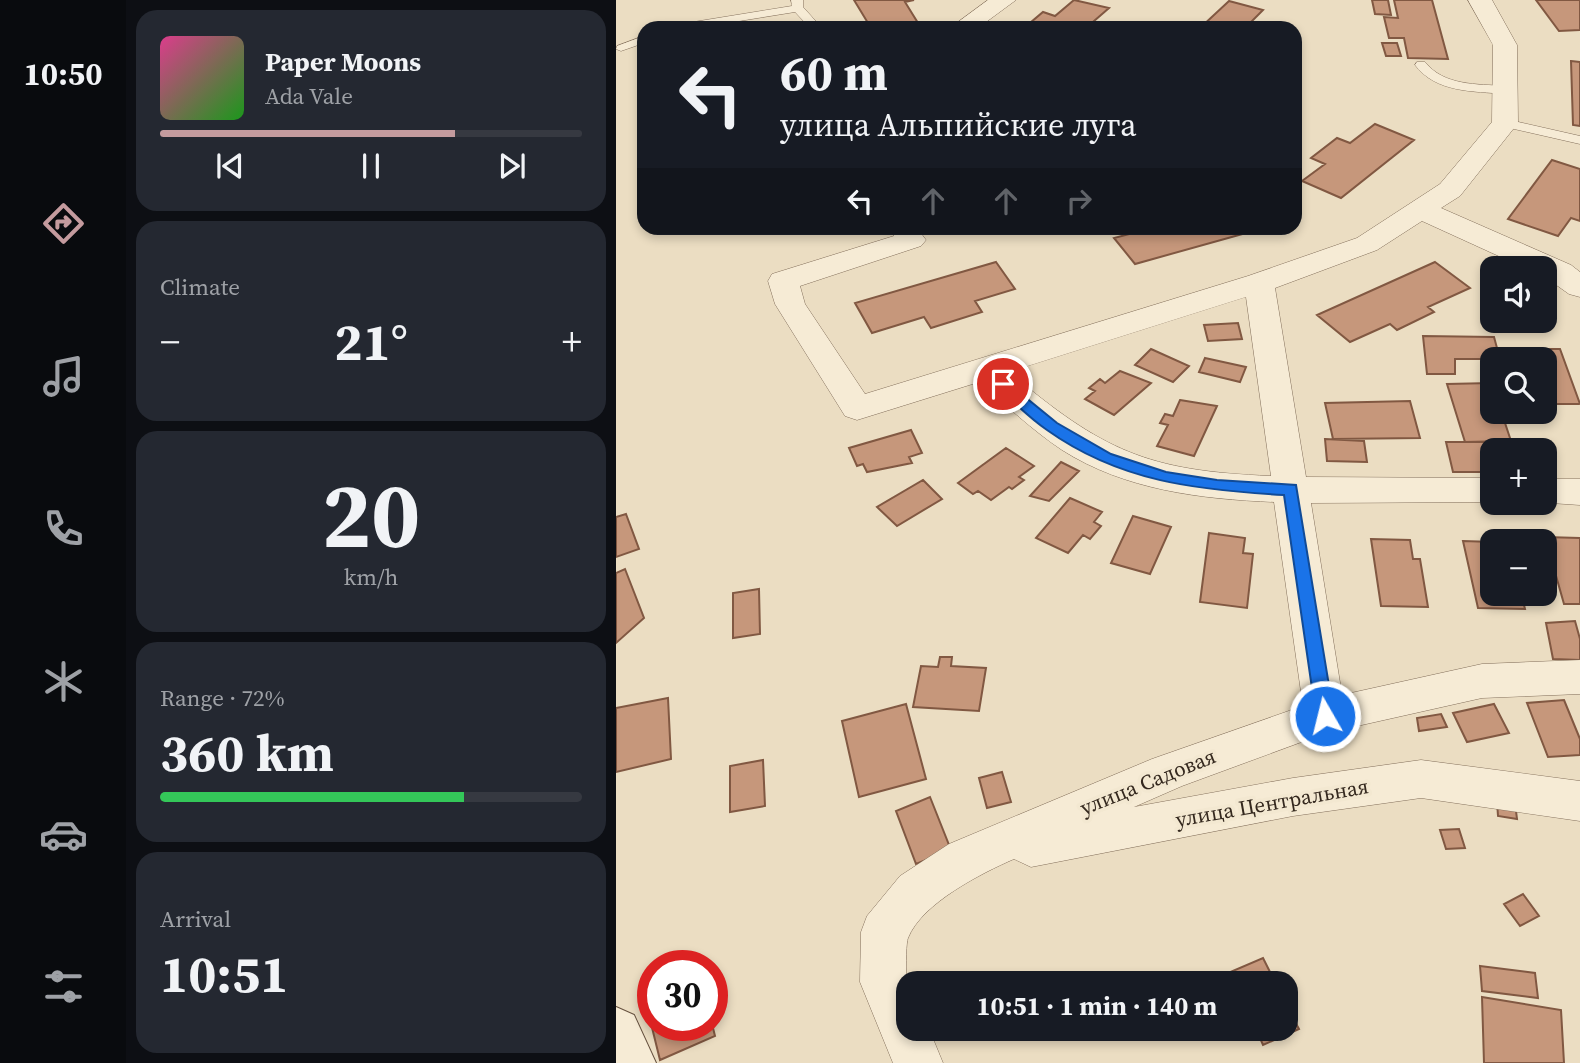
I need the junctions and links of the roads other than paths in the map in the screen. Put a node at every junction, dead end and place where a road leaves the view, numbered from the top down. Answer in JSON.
{"nodes":[{"id":1,"x":1004,"y":0,"type":"edge"},
{"id":2,"x":1480,"y":0,"type":"edge"},
{"id":3,"x":798,"y":4,"type":"edge"},
{"id":4,"x":711,"y":21,"type":"edge"},
{"id":5,"x":811,"y":21,"type":"edge"},
{"id":6,"x":972,"y":21,"type":"edge"},
{"id":7,"x":637,"y":42,"type":"edge"},
{"id":8,"x":621,"y":48,"type":"dead end"},
{"id":9,"x":1421,"y":65,"type":"dead end"},
{"id":10,"x":1505,"y":90,"type":"junction"},
{"id":11,"x":1505,"y":122,"type":"junction"},
{"id":12,"x":1580,"y":140,"type":"edge"},
{"id":13,"x":1419,"y":209,"type":"junction"},
{"id":14,"x":908,"y":235,"type":"edge"},
{"id":15,"x":1259,"y":283,"type":"junction"},
{"id":16,"x":1580,"y":287,"type":"edge"},
{"id":17,"x":986,"y":370,"type":"junction"},
{"id":18,"x":1290,"y":489,"type":"junction"},
{"id":19,"x":1480,"y":491,"type":"edge"},
{"id":20,"x":1557,"y":492,"type":"edge"},
{"id":21,"x":1580,"y":492,"type":"edge"},
{"id":22,"x":1580,"y":677,"type":"edge"},
{"id":23,"x":1325,"y":716,"type":"junction"},
{"id":24,"x":1580,"y":801,"type":"edge"},
{"id":25,"x":965,"y":859,"type":"junction"},
{"id":26,"x":616,"y":1032,"type":"edge"},
{"id":27,"x":630,"y":1063,"type":"edge"},
{"id":28,"x":918,"y":1063,"type":"edge"}],
"edges":[{"from":1,"to":6,"type":"street"},
{"from":2,"to":10,"type":"street"},
{"from":3,"to":4,"type":"lane"},
{"from":3,"to":5,"type":"lane"},
{"from":7,"to":8,"type":"lane"},
{"from":9,"to":10,"type":"lane"},
{"from":10,"to":11,"type":"street"},
{"from":11,"to":12,"type":"lane"},
{"from":11,"to":13,"type":"street"},
{"from":13,"to":15,"type":"street"},
{"from":13,"to":16,"type":"street"},
{"from":14,"to":17,"type":"street"},
{"from":15,"to":17,"type":"street"},
{"from":15,"to":18,"type":"street"},
{"from":17,"to":18,"type":"street"},
{"from":18,"to":19,"type":"street"},
{"from":18,"to":23,"type":"street"},
{"from":20,"to":21,"type":"street"},
{"from":22,"to":23,"type":"street","name":"улица Садовая"},
{"from":23,"to":25,"type":"street","name":"улица Садовая"},
{"from":24,"to":25,"type":"street","name":"улица Центральная"},
{"from":25,"to":28,"type":"street","name":"улица Садовая"},
{"from":26,"to":27,"type":"street"}]}
